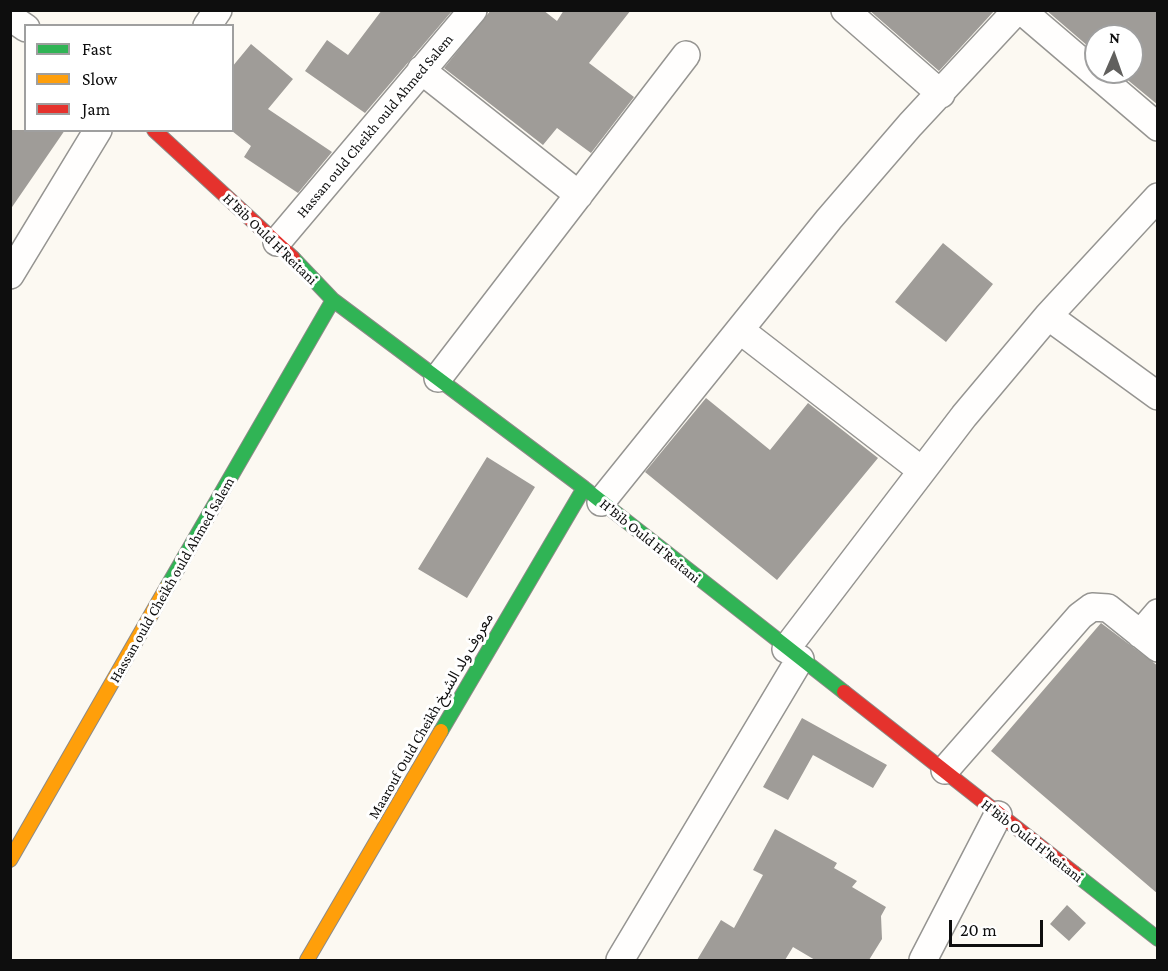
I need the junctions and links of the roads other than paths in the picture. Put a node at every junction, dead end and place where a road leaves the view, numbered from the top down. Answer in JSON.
{"nodes":[{"id":1,"x":218,"y":10,"type":"edge"},
{"id":2,"x":473,"y":10,"type":"edge"},
{"id":3,"x":845,"y":10,"type":"edge"},
{"id":4,"x":1019,"y":10,"type":"edge"},
{"id":5,"x":10,"y":17,"type":"edge"},
{"id":6,"x":208,"y":24,"type":"edge"},
{"id":7,"x":24,"y":27,"type":"edge"},
{"id":8,"x":686,"y":55,"type":"dead end"},
{"id":9,"x":421,"y":70,"type":"junction"},
{"id":10,"x":941,"y":94,"type":"junction"},
{"id":11,"x":1158,"y":127,"type":"edge"},
{"id":12,"x":97,"y":132,"type":"edge"},
{"id":13,"x":156,"y":132,"type":"edge"},
{"id":14,"x":579,"y":195,"type":"junction"},
{"id":15,"x":1158,"y":197,"type":"edge"},
{"id":16,"x":277,"y":242,"type":"junction"},
{"id":17,"x":10,"y":275,"type":"edge"},
{"id":18,"x":333,"y":300,"type":"junction"},
{"id":19,"x":1048,"y":316,"type":"junction"},
{"id":20,"x":740,"y":330,"type":"junction"},
{"id":21,"x":438,"y":378,"type":"junction"},
{"id":22,"x":1158,"y":396,"type":"edge"},
{"id":23,"x":921,"y":470,"type":"junction"},
{"id":24,"x":593,"y":495,"type":"junction"},
{"id":25,"x":1158,"y":614,"type":"edge"},
{"id":26,"x":1149,"y":641,"type":"edge"},
{"id":27,"x":793,"y":654,"type":"junction"},
{"id":28,"x":945,"y":770,"type":"junction"},
{"id":29,"x":998,"y":815,"type":"junction"},
{"id":30,"x":10,"y":860,"type":"edge"},
{"id":31,"x":1158,"y":939,"type":"edge"},
{"id":32,"x":307,"y":960,"type":"edge"},
{"id":33,"x":620,"y":960,"type":"edge"},
{"id":34,"x":923,"y":960,"type":"edge"}],
"edges":[{"from":1,"to":6,"type":"street"},
{"from":2,"to":9,"type":"street","name":"Hassan ould Cheikh ould Ahmed Salem"},
{"from":3,"to":10,"type":"street"},
{"from":4,"to":10,"type":"street"},
{"from":4,"to":11,"type":"street"},
{"from":5,"to":7,"type":"street"},
{"from":8,"to":14,"type":"street"},
{"from":9,"to":14,"type":"street"},
{"from":9,"to":16,"type":"street","name":"Hassan ould Cheikh ould Ahmed Salem"},
{"from":10,"to":20,"type":"street"},
{"from":12,"to":17,"type":"street"},
{"from":13,"to":16,"type":"street","name":"H'Bib Ould H'Reitani"},
{"from":14,"to":21,"type":"street"},
{"from":15,"to":19,"type":"street"},
{"from":16,"to":18,"type":"street","name":"H'Bib Ould H'Reitani"},
{"from":18,"to":21,"type":"street","name":"H'Bib Ould H'Reitani"},
{"from":18,"to":30,"type":"street","name":"Hassan ould Cheikh ould Ahmed Salem"},
{"from":19,"to":22,"type":"street"},
{"from":19,"to":23,"type":"street"},
{"from":20,"to":23,"type":"street"},
{"from":20,"to":24,"type":"street"},
{"from":21,"to":24,"type":"street","name":"H'Bib Ould H'Reitani"},
{"from":23,"to":27,"type":"street"},
{"from":24,"to":27,"type":"street","name":"H'Bib Ould H'Reitani"},
{"from":24,"to":32,"type":"street","name":"Maarouf Ould Cheikh معروف ولد الشيخ"},
{"from":25,"to":26,"type":"street"},
{"from":26,"to":28,"type":"street"},
{"from":27,"to":28,"type":"street","name":"H'Bib Ould H'Reitani"},
{"from":27,"to":33,"type":"street"},
{"from":28,"to":29,"type":"street","name":"H'Bib Ould H'Reitani"},
{"from":29,"to":31,"type":"street","name":"H'Bib Ould H'Reitani"},
{"from":29,"to":34,"type":"street"}]}
